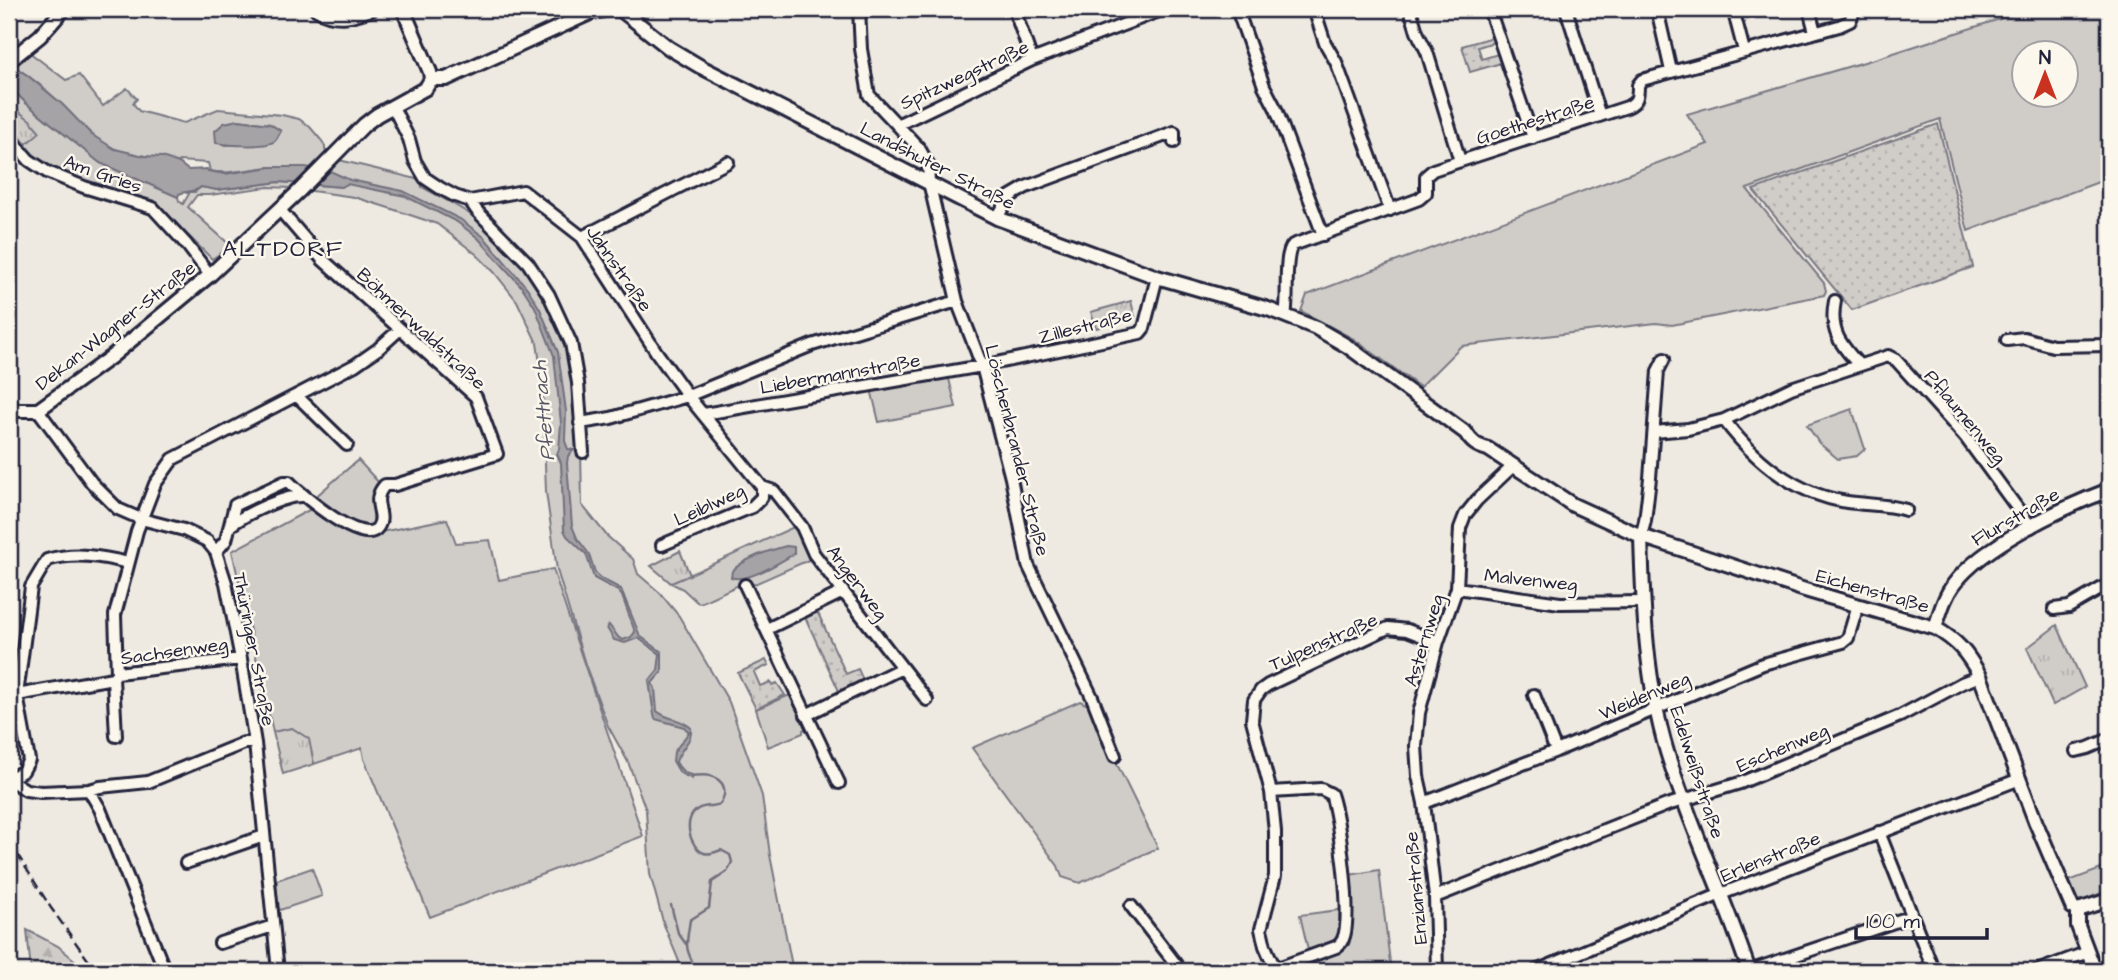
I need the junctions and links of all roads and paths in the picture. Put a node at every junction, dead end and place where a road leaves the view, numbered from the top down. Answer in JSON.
{"nodes":[{"id":1,"x":64,"y":9,"type":"edge"},
{"id":2,"x":317,"y":9,"type":"edge"},
{"id":3,"x":371,"y":9,"type":"edge"},
{"id":4,"x":403,"y":9,"type":"edge"},
{"id":5,"x":612,"y":9,"type":"edge"},
{"id":6,"x":859,"y":9,"type":"edge"},
{"id":7,"x":1014,"y":9,"type":"edge"},
{"id":8,"x":1164,"y":9,"type":"edge"},
{"id":9,"x":1237,"y":9,"type":"edge"},
{"id":10,"x":1314,"y":9,"type":"edge"},
{"id":11,"x":1410,"y":9,"type":"edge"},
{"id":12,"x":1489,"y":9,"type":"edge"},
{"id":13,"x":1566,"y":9,"type":"edge"},
{"id":14,"x":1657,"y":9,"type":"edge"},
{"id":15,"x":1733,"y":9,"type":"edge"},
{"id":16,"x":1809,"y":9,"type":"edge"},
{"id":17,"x":1855,"y":9,"type":"edge"},
{"id":18,"x":1815,"y":32,"type":"junction"},
{"id":19,"x":1744,"y":51,"type":"junction"},
{"id":20,"x":11,"y":59,"type":"edge"},
{"id":21,"x":1032,"y":60,"type":"junction"},
{"id":22,"x":1671,"y":71,"type":"junction"},
{"id":23,"x":430,"y":79,"type":"junction"},
{"id":24,"x":393,"y":107,"type":"junction"},
{"id":25,"x":1600,"y":116,"type":"junction"},
{"id":26,"x":897,"y":125,"type":"junction"},
{"id":27,"x":9,"y":137,"type":"edge"},
{"id":28,"x":1532,"y":138,"type":"junction"},
{"id":29,"x":1174,"y":142,"type":"dead end"},
{"id":30,"x":1461,"y":161,"type":"junction"},
{"id":31,"x":729,"y":162,"type":"dead end"},
{"id":32,"x":929,"y":182,"type":"junction"},
{"id":33,"x":470,"y":201,"type":"junction"},
{"id":34,"x":279,"y":210,"type":"junction"},
{"id":35,"x":1390,"y":210,"type":"junction"},
{"id":36,"x":997,"y":218,"type":"junction"},
{"id":37,"x":1322,"y":235,"type":"junction"},
{"id":38,"x":582,"y":237,"type":"junction"},
{"id":39,"x":210,"y":275,"type":"junction"},
{"id":40,"x":1157,"y":277,"type":"junction"},
{"id":41,"x":957,"y":301,"type":"junction"},
{"id":42,"x":1835,"y":301,"type":"dead end"},
{"id":43,"x":1268,"y":309,"type":"joint"},
{"id":44,"x":1285,"y":316,"type":"junction"},
{"id":45,"x":399,"y":330,"type":"junction"},
{"id":46,"x":2007,"y":340,"type":"dead end"},
{"id":47,"x":2109,"y":345,"type":"edge"},
{"id":48,"x":1664,"y":359,"type":"dead end"},
{"id":49,"x":1859,"y":365,"type":"junction"},
{"id":50,"x":982,"y":366,"type":"junction"},
{"id":51,"x":297,"y":396,"type":"junction"},
{"id":52,"x":688,"y":396,"type":"junction"},
{"id":53,"x":9,"y":410,"type":"edge"},
{"id":54,"x":38,"y":410,"type":"junction"},
{"id":55,"x":704,"y":414,"type":"junction"},
{"id":56,"x":1724,"y":420,"type":"junction"},
{"id":57,"x":580,"y":423,"type":"junction"},
{"id":58,"x":1654,"y":432,"type":"junction"},
{"id":59,"x":346,"y":445,"type":"dead end"},
{"id":60,"x":583,"y":452,"type":"dead end"},
{"id":61,"x":1513,"y":466,"type":"junction"},
{"id":62,"x":762,"y":487,"type":"junction"},
{"id":63,"x":2109,"y":490,"type":"edge"},
{"id":64,"x":303,"y":496,"type":"junction"},
{"id":65,"x":1906,"y":510,"type":"dead end"},
{"id":66,"x":141,"y":519,"type":"junction"},
{"id":67,"x":230,"y":526,"type":"junction"},
{"id":68,"x":2031,"y":527,"type":"junction"},
{"id":69,"x":1641,"y":536,"type":"junction"},
{"id":70,"x":662,"y":545,"type":"dead end"},
{"id":71,"x":216,"y":552,"type":"junction"},
{"id":72,"x":128,"y":563,"type":"junction"},
{"id":73,"x":2109,"y":584,"type":"edge"},
{"id":74,"x":745,"y":585,"type":"dead end"},
{"id":75,"x":1457,"y":588,"type":"junction"},
{"id":76,"x":843,"y":592,"type":"junction"},
{"id":77,"x":1643,"y":602,"type":"junction"},
{"id":78,"x":1858,"y":605,"type":"junction"},
{"id":79,"x":2054,"y":609,"type":"dead end"},
{"id":80,"x":1935,"y":628,"type":"junction"},
{"id":81,"x":767,"y":629,"type":"junction"},
{"id":82,"x":1438,"y":642,"type":"junction"},
{"id":83,"x":242,"y":659,"type":"junction"},
{"id":84,"x":902,"y":668,"type":"junction"},
{"id":85,"x":115,"y":675,"type":"junction"},
{"id":86,"x":1980,"y":676,"type":"junction"},
{"id":87,"x":17,"y":695,"type":"junction"},
{"id":88,"x":1534,"y":695,"type":"dead end"},
{"id":89,"x":927,"y":700,"type":"dead end"},
{"id":90,"x":1656,"y":709,"type":"junction"},
{"id":91,"x":806,"y":715,"type":"junction"},
{"id":92,"x":116,"y":736,"type":"dead end"},
{"id":93,"x":2109,"y":739,"type":"edge"},
{"id":94,"x":255,"y":743,"type":"junction"},
{"id":95,"x":1556,"y":751,"type":"junction"},
{"id":96,"x":2076,"y":751,"type":"dead end"},
{"id":97,"x":1115,"y":755,"type":"dead end"},
{"id":98,"x":10,"y":777,"type":"edge"},
{"id":99,"x":2020,"y":779,"type":"junction"},
{"id":100,"x":839,"y":783,"type":"dead end"},
{"id":101,"x":89,"y":790,"type":"junction"},
{"id":102,"x":1271,"y":792,"type":"junction"},
{"id":103,"x":1684,"y":801,"type":"junction"},
{"id":104,"x":1424,"y":803,"type":"junction"},
{"id":105,"x":1879,"y":832,"type":"junction"},
{"id":106,"x":264,"y":836,"type":"junction"},
{"id":107,"x":186,"y":863,"type":"dead end"},
{"id":108,"x":1721,"y":894,"type":"junction"},
{"id":109,"x":1435,"y":897,"type":"junction"},
{"id":110,"x":2109,"y":900,"type":"edge"},
{"id":111,"x":1131,"y":906,"type":"dead end"},
{"id":112,"x":2078,"y":911,"type":"junction"},
{"id":113,"x":1912,"y":916,"type":"junction"},
{"id":114,"x":273,"y":926,"type":"junction"},
{"id":115,"x":220,"y":943,"type":"dead end"},
{"id":116,"x":2088,"y":952,"type":"junction"},
{"id":117,"x":1551,"y":968,"type":"edge"},
{"id":118,"x":1275,"y":970,"type":"edge"},
{"id":119,"x":165,"y":971,"type":"edge"},
{"id":120,"x":278,"y":971,"type":"edge"},
{"id":121,"x":1181,"y":971,"type":"edge"},
{"id":122,"x":1437,"y":971,"type":"edge"},
{"id":123,"x":1536,"y":971,"type":"edge"},
{"id":124,"x":1749,"y":971,"type":"edge"},
{"id":125,"x":1934,"y":971,"type":"edge"},
{"id":126,"x":2037,"y":971,"type":"edge"},
{"id":127,"x":2095,"y":971,"type":"edge"}],
"edges":[{"from":1,"to":20,"type":"street"},
{"from":2,"to":3,"type":"street"},
{"from":4,"to":23,"type":"street"},
{"from":5,"to":23,"type":"street","name":"Landshuter Straße"},
{"from":5,"to":32,"type":"street","name":"Landshuter Straße"},
{"from":6,"to":26,"type":"street","name":"Löschenbrander Straße"},
{"from":7,"to":21,"type":"street"},
{"from":8,"to":21,"type":"street","name":"Spitzwegstraße"},
{"from":9,"to":37,"type":"street"},
{"from":10,"to":35,"type":"street"},
{"from":11,"to":30,"type":"street"},
{"from":12,"to":28,"type":"street"},
{"from":13,"to":25,"type":"street"},
{"from":14,"to":22,"type":"street"},
{"from":15,"to":19,"type":"street"},
{"from":16,"to":18,"type":"street"},
{"from":17,"to":18,"type":"street","name":"Goethestraße"},
{"from":18,"to":19,"type":"street","name":"Goethestraße"},
{"from":19,"to":22,"type":"street","name":"Goethestraße"},
{"from":21,"to":26,"type":"street","name":"Spitzwegstraße"},
{"from":22,"to":25,"type":"street","name":"Goethestraße"},
{"from":23,"to":24,"type":"street","name":"Dekan-Wagner-Straße"},
{"from":24,"to":33,"type":"street"},
{"from":24,"to":34,"type":"street","name":"Dekan-Wagner-Straße"},
{"from":25,"to":28,"type":"street","name":"Goethestraße"},
{"from":26,"to":32,"type":"street","name":"Löschenbrander Straße"},
{"from":27,"to":39,"type":"street","name":"Am Gries"},
{"from":28,"to":30,"type":"street","name":"Goethestraße"},
{"from":29,"to":36,"type":"street"},
{"from":30,"to":35,"type":"street","name":"Goethestraße"},
{"from":31,"to":38,"type":"street"},
{"from":32,"to":36,"type":"street","name":"Landshuter Straße"},
{"from":32,"to":41,"type":"street","name":"Löschenbrander Straße"},
{"from":33,"to":38,"type":"street","name":"Jahnstraße"},
{"from":33,"to":57,"type":"street"},
{"from":34,"to":39,"type":"street","name":"Dekan-Wagner-Straße"},
{"from":34,"to":45,"type":"street","name":"Böhmerwaldstraße"},
{"from":35,"to":37,"type":"street","name":"Goethestraße"},
{"from":36,"to":40,"type":"street","name":"Landshuter Straße"},
{"from":37,"to":44,"type":"street","name":"Goethestraße"},
{"from":38,"to":52,"type":"street","name":"Jahnstraße"},
{"from":39,"to":54,"type":"street","name":"Dekan-Wagner-Straße"},
{"from":40,"to":43,"type":"street","name":"Landshuter Straße"},
{"from":40,"to":50,"type":"street","name":"Zillestraße"},
{"from":41,"to":50,"type":"street","name":"Löschenbrander Straße"},
{"from":41,"to":52,"type":"street"},
{"from":42,"to":49,"type":"street"},
{"from":43,"to":44,"type":"street","name":"Eichenstraße"},
{"from":44,"to":61,"type":"street","name":"Eichenstraße"},
{"from":45,"to":51,"type":"street"},
{"from":45,"to":64,"type":"street","name":"Böhmerwaldstraße"},
{"from":46,"to":47,"type":"street"},
{"from":48,"to":58,"type":"street"},
{"from":49,"to":56,"type":"street","name":"Pflaumenweg"},
{"from":49,"to":68,"type":"street","name":"Pflaumenweg"},
{"from":50,"to":55,"type":"street","name":"Liebermannstraße"},
{"from":50,"to":97,"type":"street","name":"Löschenbrander Straße"},
{"from":51,"to":59,"type":"street"},
{"from":51,"to":66,"type":"street"},
{"from":52,"to":55,"type":"street","name":"Jahnstraße"},
{"from":52,"to":57,"type":"street"},
{"from":53,"to":54,"type":"street","name":"Dekan-Wagner-Straße"},
{"from":54,"to":66,"type":"street","name":"Thüringer Straße"},
{"from":55,"to":62,"type":"street","name":"Jahnstraße"},
{"from":56,"to":58,"type":"street","name":"Pflaumenweg"},
{"from":56,"to":65,"type":"street"},
{"from":57,"to":60,"type":"street"},
{"from":58,"to":69,"type":"street"},
{"from":61,"to":69,"type":"street","name":"Eichenstraße"},
{"from":61,"to":75,"type":"street","name":"Asternweg"},
{"from":62,"to":70,"type":"street","name":"Leiblweg"},
{"from":62,"to":76,"type":"street","name":"Angerweg"},
{"from":63,"to":68,"type":"street","name":"Flurstraße"},
{"from":64,"to":67,"type":"street"},
{"from":64,"to":67,"type":"street","name":"Böhmerwaldstraße"},
{"from":66,"to":71,"type":"street","name":"Thüringer Straße"},
{"from":66,"to":72,"type":"street"},
{"from":67,"to":71,"type":"street","name":"Böhmerwaldstraße"},
{"from":68,"to":80,"type":"street","name":"Flurstraße"},
{"from":69,"to":77,"type":"street","name":"Edelweißstraße"},
{"from":69,"to":78,"type":"street","name":"Eichenstraße"},
{"from":71,"to":83,"type":"street","name":"Thüringer Straße"},
{"from":72,"to":85,"type":"street"},
{"from":72,"to":87,"type":"street"},
{"from":73,"to":79,"type":"street"},
{"from":74,"to":81,"type":"street"},
{"from":75,"to":77,"type":"street","name":"Malvenweg"},
{"from":75,"to":82,"type":"street","name":"Asternweg"},
{"from":76,"to":81,"type":"street"},
{"from":76,"to":84,"type":"street","name":"Angerweg"},
{"from":77,"to":90,"type":"street","name":"Edelweißstraße"},
{"from":78,"to":80,"type":"street","name":"Eichenstraße"},
{"from":78,"to":90,"type":"street","name":"Weidenweg"},
{"from":80,"to":86,"type":"street","name":"Eichenstraße"},
{"from":81,"to":91,"type":"street"},
{"from":82,"to":102,"type":"street","name":"Tulpenstraße"},
{"from":82,"to":104,"type":"street","name":"Asternweg"},
{"from":83,"to":85,"type":"street","name":"Sachsenweg"},
{"from":83,"to":94,"type":"street","name":"Thüringer Straße"},
{"from":84,"to":89,"type":"street","name":"Angerweg"},
{"from":84,"to":91,"type":"street"},
{"from":85,"to":87,"type":"street","name":"Sachsenweg"},
{"from":85,"to":92,"type":"street","name":"Sachsenweg"},
{"from":86,"to":99,"type":"street","name":"Eichenstraße"},
{"from":86,"to":103,"type":"street","name":"Eschenweg"},
{"from":87,"to":98,"type":"street"},
{"from":88,"to":95,"type":"street"},
{"from":90,"to":95,"type":"street","name":"Weidenweg"},
{"from":90,"to":103,"type":"street","name":"Edelweißstraße"},
{"from":91,"to":100,"type":"street"},
{"from":93,"to":96,"type":"street"},
{"from":94,"to":101,"type":"street"},
{"from":94,"to":106,"type":"street","name":"Thüringer Straße"},
{"from":95,"to":104,"type":"street","name":"Weidenweg"},
{"from":98,"to":101,"type":"street"},
{"from":99,"to":105,"type":"street","name":"Erlenstraße"},
{"from":99,"to":112,"type":"street","name":"Eichenstraße"},
{"from":101,"to":119,"type":"street"},
{"from":102,"to":118,"type":"street","name":"Tulpenstraße"},
{"from":102,"to":118,"type":"street"},
{"from":103,"to":108,"type":"street","name":"Edelweißstraße"},
{"from":103,"to":109,"type":"street","name":"Eschenweg"},
{"from":104,"to":109,"type":"street","name":"Enzianstraße"},
{"from":105,"to":108,"type":"street","name":"Erlenstraße"},
{"from":105,"to":113,"type":"street"},
{"from":106,"to":107,"type":"street"},
{"from":106,"to":114,"type":"street","name":"Thüringer Straße"},
{"from":108,"to":117,"type":"street","name":"Erlenstraße"},
{"from":108,"to":124,"type":"street","name":"Edelweißstraße"},
{"from":109,"to":122,"type":"street","name":"Enzianstraße"},
{"from":110,"to":112,"type":"street"},
{"from":111,"to":121,"type":"street"},
{"from":112,"to":116,"type":"street","name":"Eichenstraße"},
{"from":113,"to":124,"type":"street"},
{"from":113,"to":125,"type":"street"},
{"from":114,"to":115,"type":"street"},
{"from":114,"to":120,"type":"street","name":"Thüringer Straße"},
{"from":116,"to":126,"type":"street"},
{"from":116,"to":127,"type":"street","name":"Eichenstraße"},
{"from":117,"to":123,"type":"street","name":"Erlenstraße"}]}
